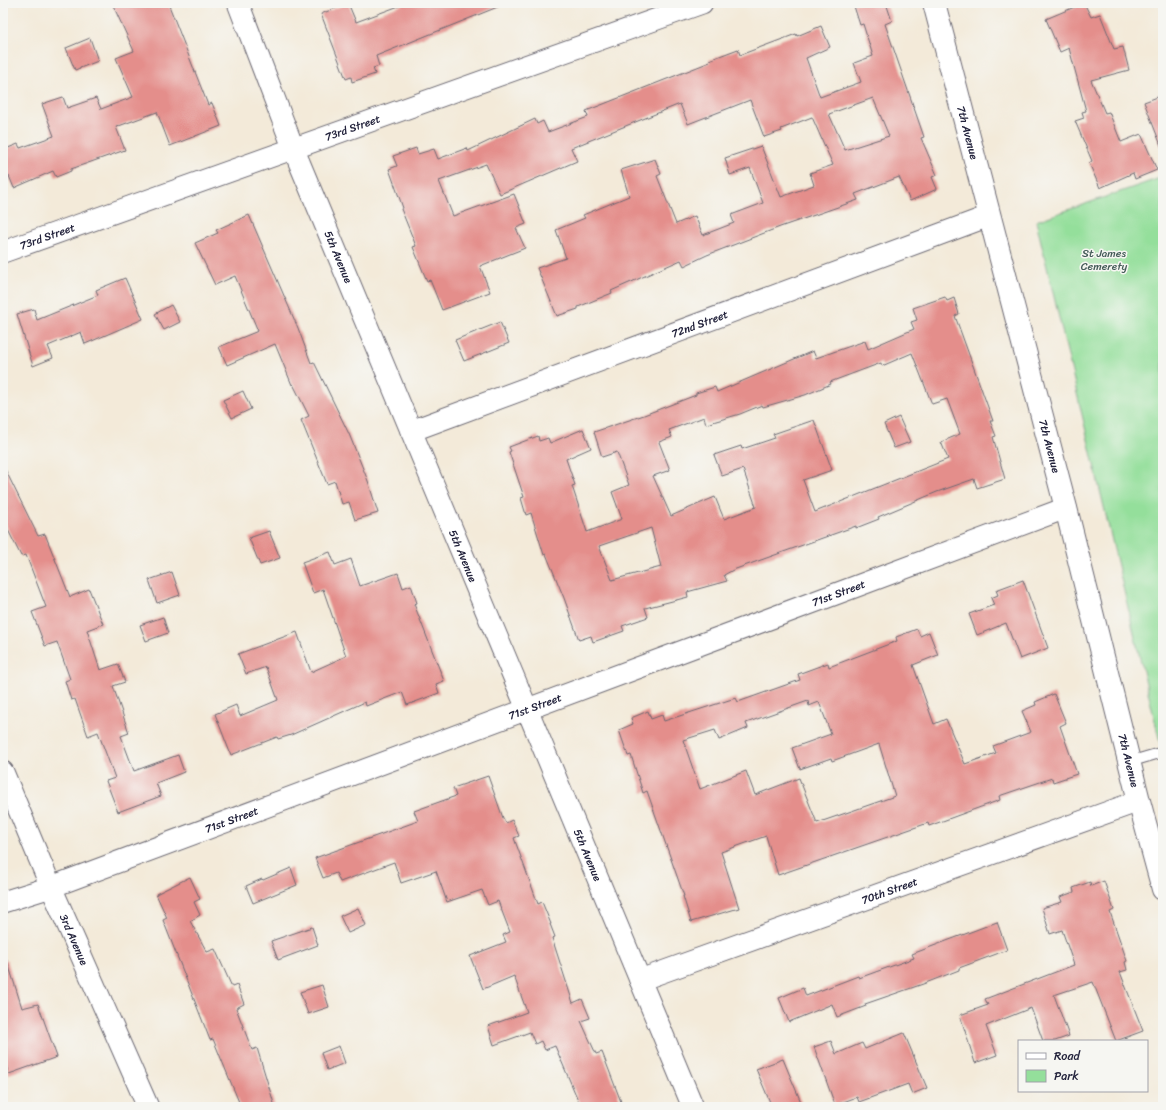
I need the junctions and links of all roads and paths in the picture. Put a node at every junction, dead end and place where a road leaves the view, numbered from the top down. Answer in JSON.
{"nodes":[{"id":1,"x":238,"y":3,"type":"edge"},
{"id":2,"x":702,"y":3,"type":"edge"},
{"id":3,"x":934,"y":3,"type":"edge"},
{"id":4,"x":294,"y":150,"type":"junction"},
{"id":5,"x":989,"y":216,"type":"junction"},
{"id":6,"x":3,"y":252,"type":"edge"},
{"id":7,"x":411,"y":431,"type":"junction"},
{"id":8,"x":1066,"y":508,"type":"junction"},
{"id":9,"x":527,"y":711,"type":"junction"},
{"id":10,"x":1163,"y":752,"type":"edge"},
{"id":11,"x":1129,"y":762,"type":"junction"},
{"id":12,"x":3,"y":772,"type":"edge"},
{"id":13,"x":1139,"y":801,"type":"junction"},
{"id":14,"x":51,"y":887,"type":"junction"},
{"id":15,"x":1163,"y":889,"type":"edge"},
{"id":16,"x":3,"y":902,"type":"edge"},
{"id":17,"x":640,"y":980,"type":"junction"},
{"id":18,"x":148,"y":1107,"type":"edge"},
{"id":19,"x":693,"y":1107,"type":"edge"}],
"edges":[{"from":1,"to":4,"type":"street","name":"5th Avenue"},
{"from":2,"to":4,"type":"street","name":"73rd Street"},
{"from":3,"to":5,"type":"street","name":"7th Avenue"},
{"from":4,"to":6,"type":"street","name":"73rd Street"},
{"from":4,"to":7,"type":"street","name":"5th Avenue"},
{"from":5,"to":7,"type":"street","name":"72nd Street"},
{"from":5,"to":8,"type":"street","name":"7th Avenue"},
{"from":7,"to":9,"type":"street","name":"5th Avenue"},
{"from":8,"to":9,"type":"street","name":"71st Street"},
{"from":8,"to":11,"type":"street","name":"7th Avenue"},
{"from":9,"to":14,"type":"street","name":"71st Street"},
{"from":9,"to":17,"type":"street","name":"5th Avenue"},
{"from":10,"to":11,"type":"lane"},
{"from":11,"to":13,"type":"street","name":"7th Avenue"},
{"from":12,"to":14,"type":"street","name":"3rd Avenue"},
{"from":13,"to":15,"type":"street","name":"7th Avenue"},
{"from":13,"to":17,"type":"street","name":"70th Street"},
{"from":14,"to":16,"type":"street","name":"71st Street"},
{"from":14,"to":18,"type":"street","name":"3rd Avenue"},
{"from":17,"to":19,"type":"street","name":"5th Avenue"}]}
